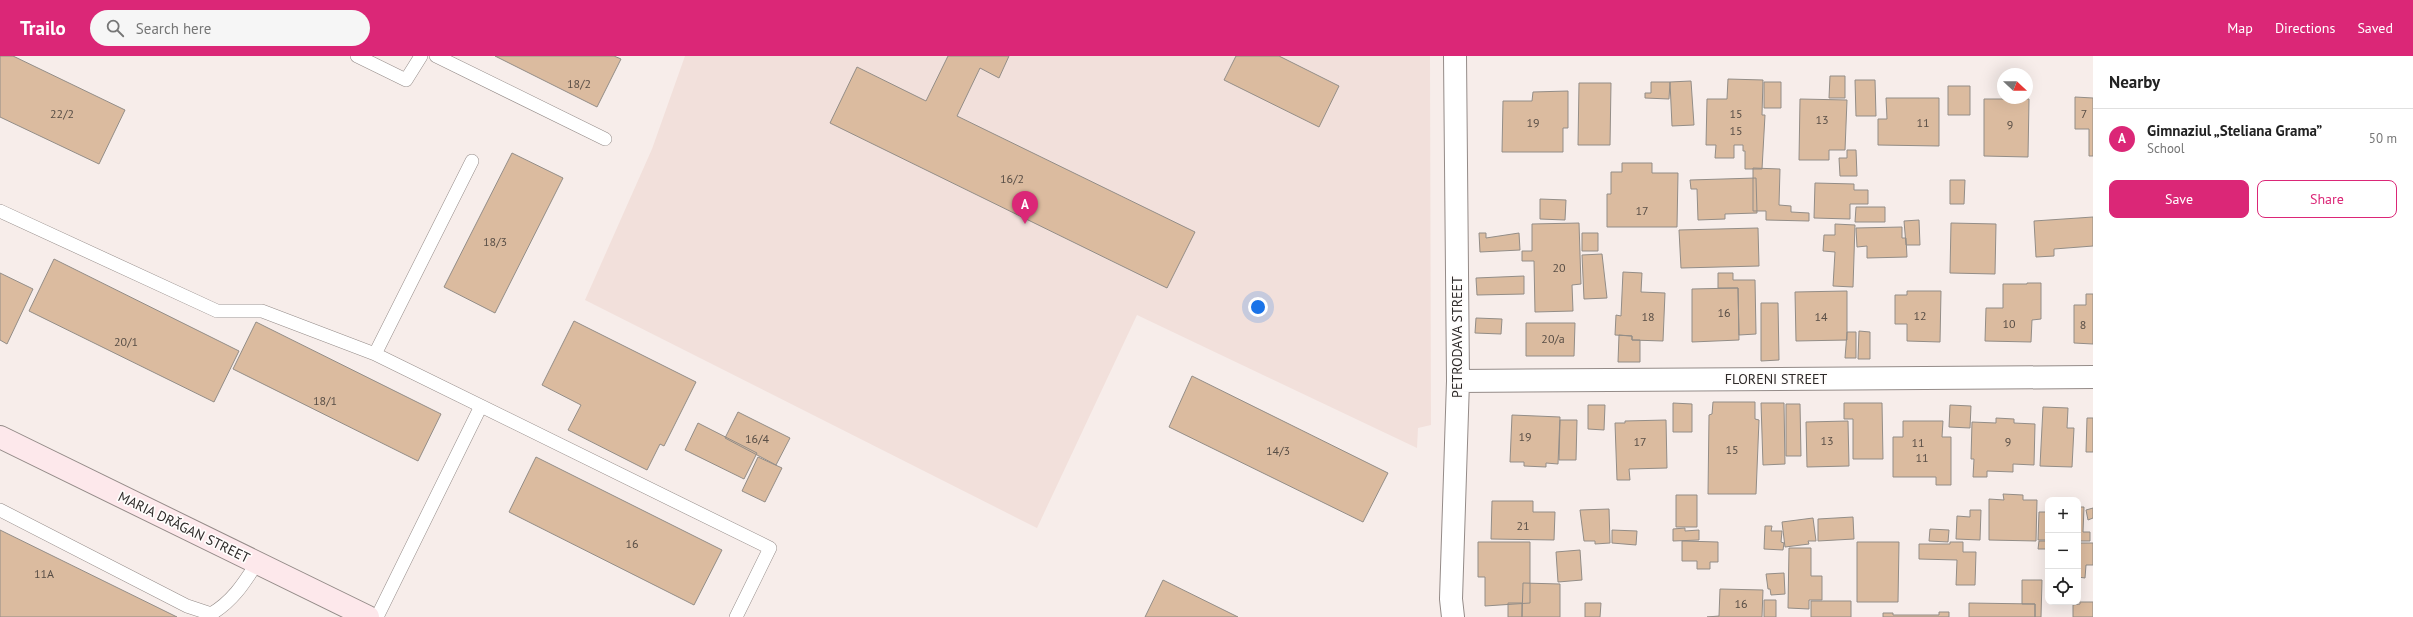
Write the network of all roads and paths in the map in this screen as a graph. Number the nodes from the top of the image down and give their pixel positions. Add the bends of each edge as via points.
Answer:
1 (357, 56) edge
2 (421, 56) edge
3 (436, 56) edge
4 (1455, 56) edge
5 (606, 139) dead end
6 (472, 161) dead end
7 (0, 210) edge
8 (375, 354) junction
9 (2093, 377) edge
10 (1458, 381) junction
11 (481, 406) junction
12 (0, 437) edge
13 (0, 510) edge
14 (257, 563) junction
15 (368, 617) edge
16 (377, 617) edge
17 (736, 617) edge
18 (1453, 617) edge

1 - 2 lane via 406,80
3 - 5 lane
4 - 10 street, PETRODAVA STREET
6 - 8 lane
7 - 8 lane via 217,311 262,311
8 - 11 lane
9 - 10 street, FLORENI STREET
10 - 18 street, PETRODAVA STREET via 1451,599
11 - 16 lane
11 - 17 lane via 770,548
12 - 14 main road, MARIA DRĂGAN STREET
13 - 14 lane via 187,606 211,614 223,607 241,588
14 - 15 main road, MARIA DRĂGAN STREET

